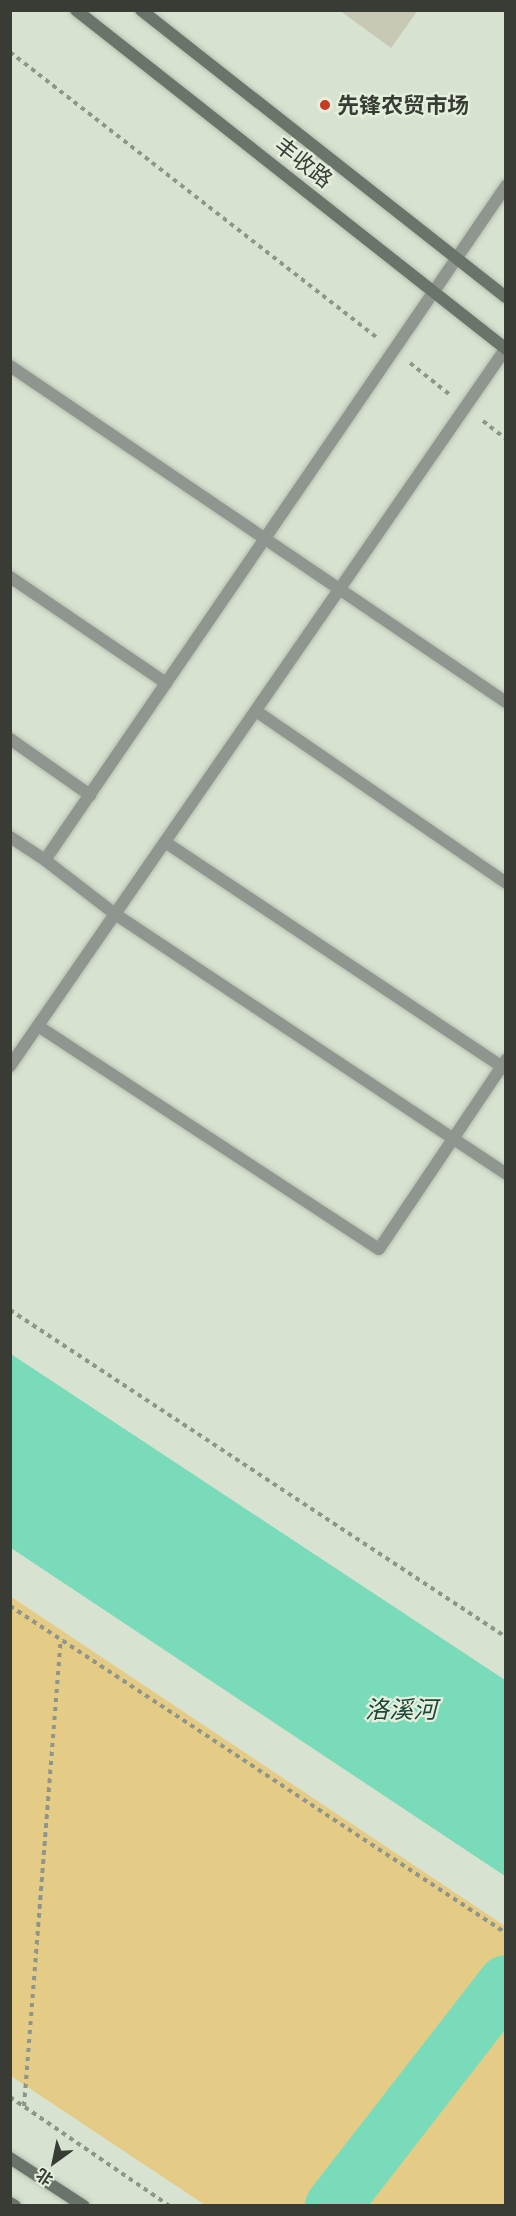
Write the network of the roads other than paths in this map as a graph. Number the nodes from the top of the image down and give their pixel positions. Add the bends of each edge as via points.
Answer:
1 (76, 10) edge
2 (141, 10) edge
3 (506, 186) edge
4 (456, 258) junction
5 (434, 290) junction
6 (506, 297) edge
7 (505, 349) edge
8 (10, 366) edge
9 (266, 537) junction
10 (10, 577) edge
11 (341, 586) junction
12 (166, 683) junction
13 (506, 702) edge
14 (256, 711) junction
15 (10, 740) edge
16 (90, 795) junction
17 (10, 837) edge
18 (165, 842) junction
19 (45, 860) junction
20 (506, 883) edge
21 (115, 914) junction
22 (38, 1026) junction
23 (504, 1065) edge
24 (10, 1066) edge
25 (453, 1139) junction
26 (506, 1174) edge
27 (10, 2158) edge
28 (10, 2203) edge
29 (15, 2205) edge
30 (84, 2205) edge

1 - 5 main road, 丰收路
2 - 4 main road, 丰收路
3 - 4 street
4 - 5 street
4 - 6 main road, 丰收路
5 - 7 main road, 丰收路
5 - 9 street
7 - 11 street
8 - 9 street
9 - 11 street
9 - 12 street
10 - 12 street
11 - 13 street
11 - 14 street
12 - 16 street
14 - 18 street
14 - 20 street
15 - 16 street
16 - 19 street
17 - 19 street
18 - 21 street
18 - 23 street
19 - 21 street
21 - 22 street
21 - 25 street
22 - 24 street
22 - 25 street via 379,1249
23 - 25 street
25 - 26 street
27 - 30 main road
28 - 29 main road

